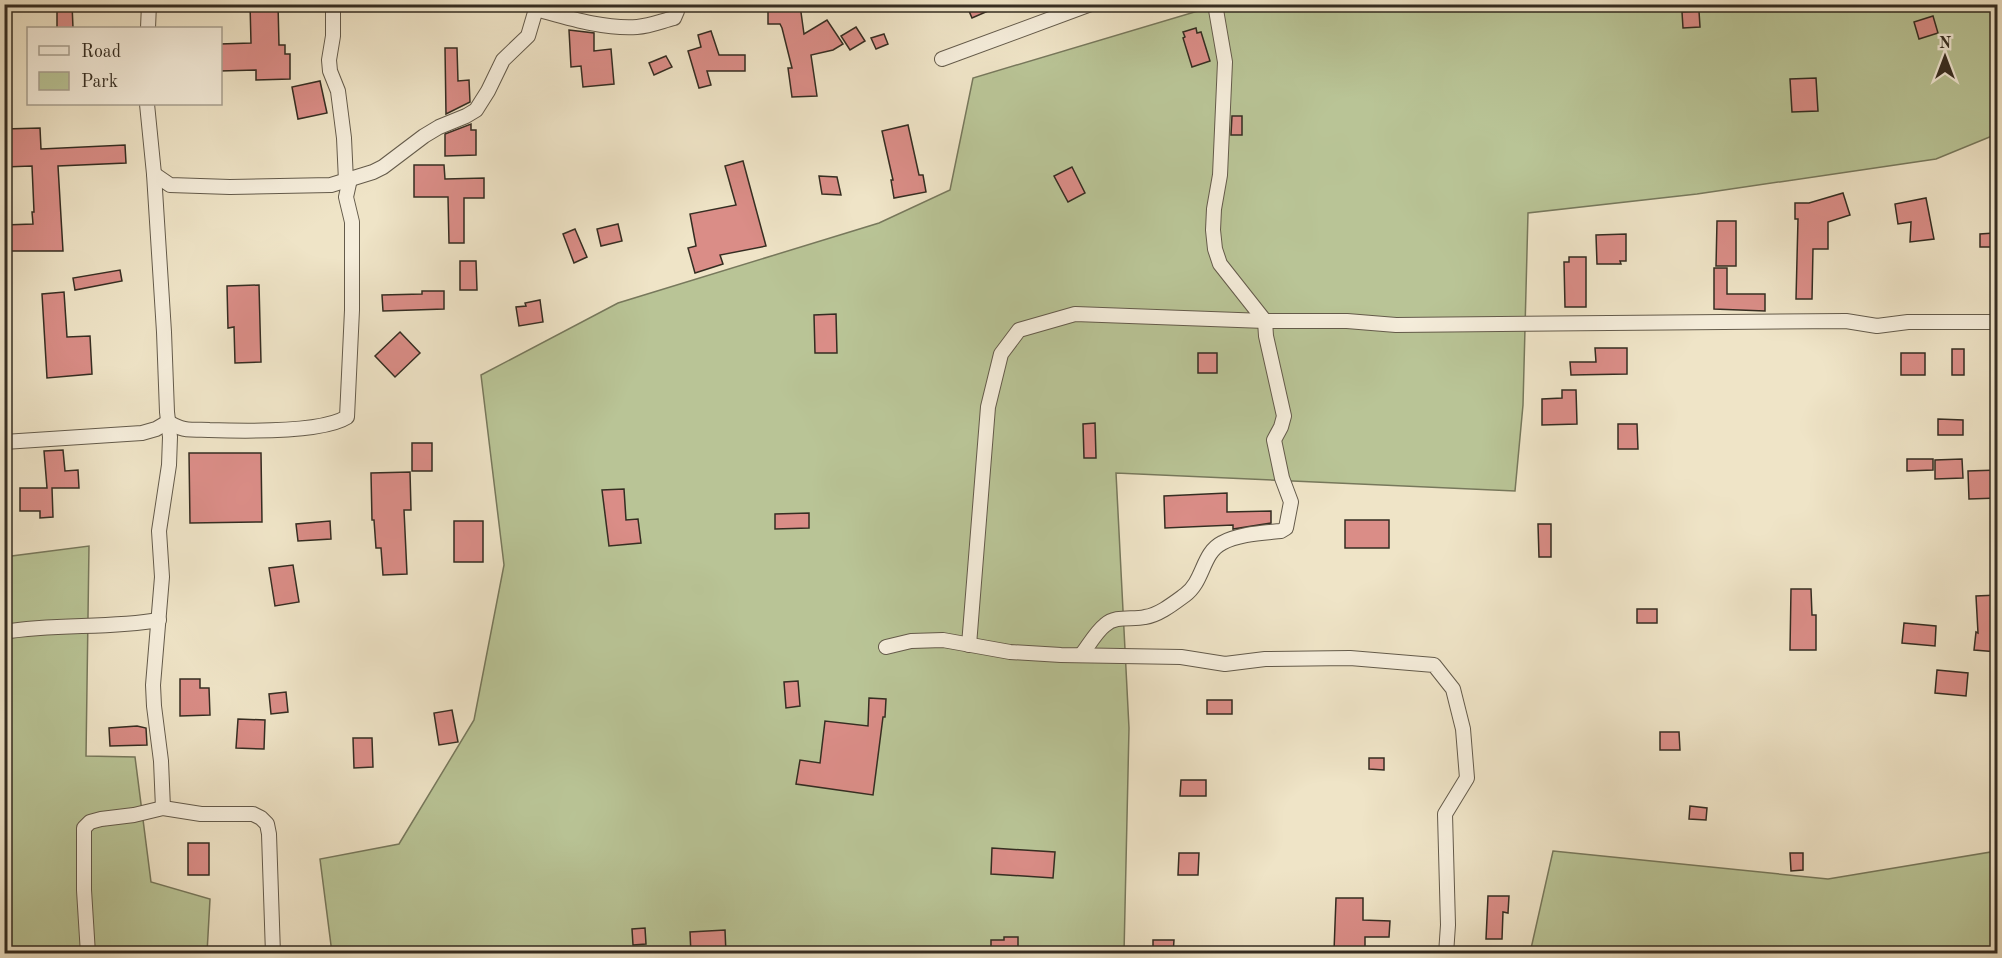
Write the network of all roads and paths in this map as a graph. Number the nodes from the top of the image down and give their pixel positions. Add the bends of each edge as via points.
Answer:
1 (149, 4) edge
2 (333, 4) edge
3 (552, 4) edge
4 (673, 4) edge
5 (1091, 4) edge
6 (1215, 4) edge
7 (536, 9) junction
8 (148, 27) edge
9 (942, 59) dead end
10 (147, 105) edge
11 (154, 174) junction
12 (348, 180) junction
13 (331, 185) junction
14 (346, 197) junction
15 (1265, 321) junction
16 (1998, 322) edge
17 (168, 422) junction
18 (182, 429) junction
19 (170, 437) junction
20 (4, 442) edge
21 (159, 620) junction
22 (4, 632) edge
23 (969, 645) junction
24 (886, 647) dead end
25 (1082, 654) junction
26 (163, 808) junction
27 (88, 954) edge
28 (273, 954) edge
29 (1446, 954) edge

1 - 8 street
2 - 12 street via 329,60 340,102
3 - 7 street
4 - 7 street via 677,12 674,18 640,27 589,24
5 - 9 street
6 - 15 street via 1225,62 1220,175 1213,230 1215,249 1220,264
7 - 12 street via 528,36 503,60 476,110 424,136 383,167
10 - 11 street
11 - 13 street via 180,187
11 - 17 street
12 - 13 street
12 - 14 street
13 - 14 street
14 - 18 street via 352,222 347,417 312,426 250,432
15 - 16 street via 1396,325 1846,321 1877,326
15 - 23 street via 1075,314 1019,330 1001,354 988,407
15 - 25 street via 1284,416 1274,440 1292,502 1286,528 1219,544 1210,552 1197,583 1187,594 1157,614 1104,625
17 - 18 street
17 - 19 street
17 - 20 street via 142,432
18 - 19 street
19 - 21 street via 159,531
21 - 22 street
21 - 26 street via 154,706
23 - 24 street via 943,640
23 - 25 street via 1010,652
25 - 29 street via 1181,657 1225,664 1265,659 1350,658 1434,665 1453,689 1463,729 1467,778 1445,814
26 - 27 street via 100,819 84,828
26 - 28 street via 201,814 253,814 267,824

